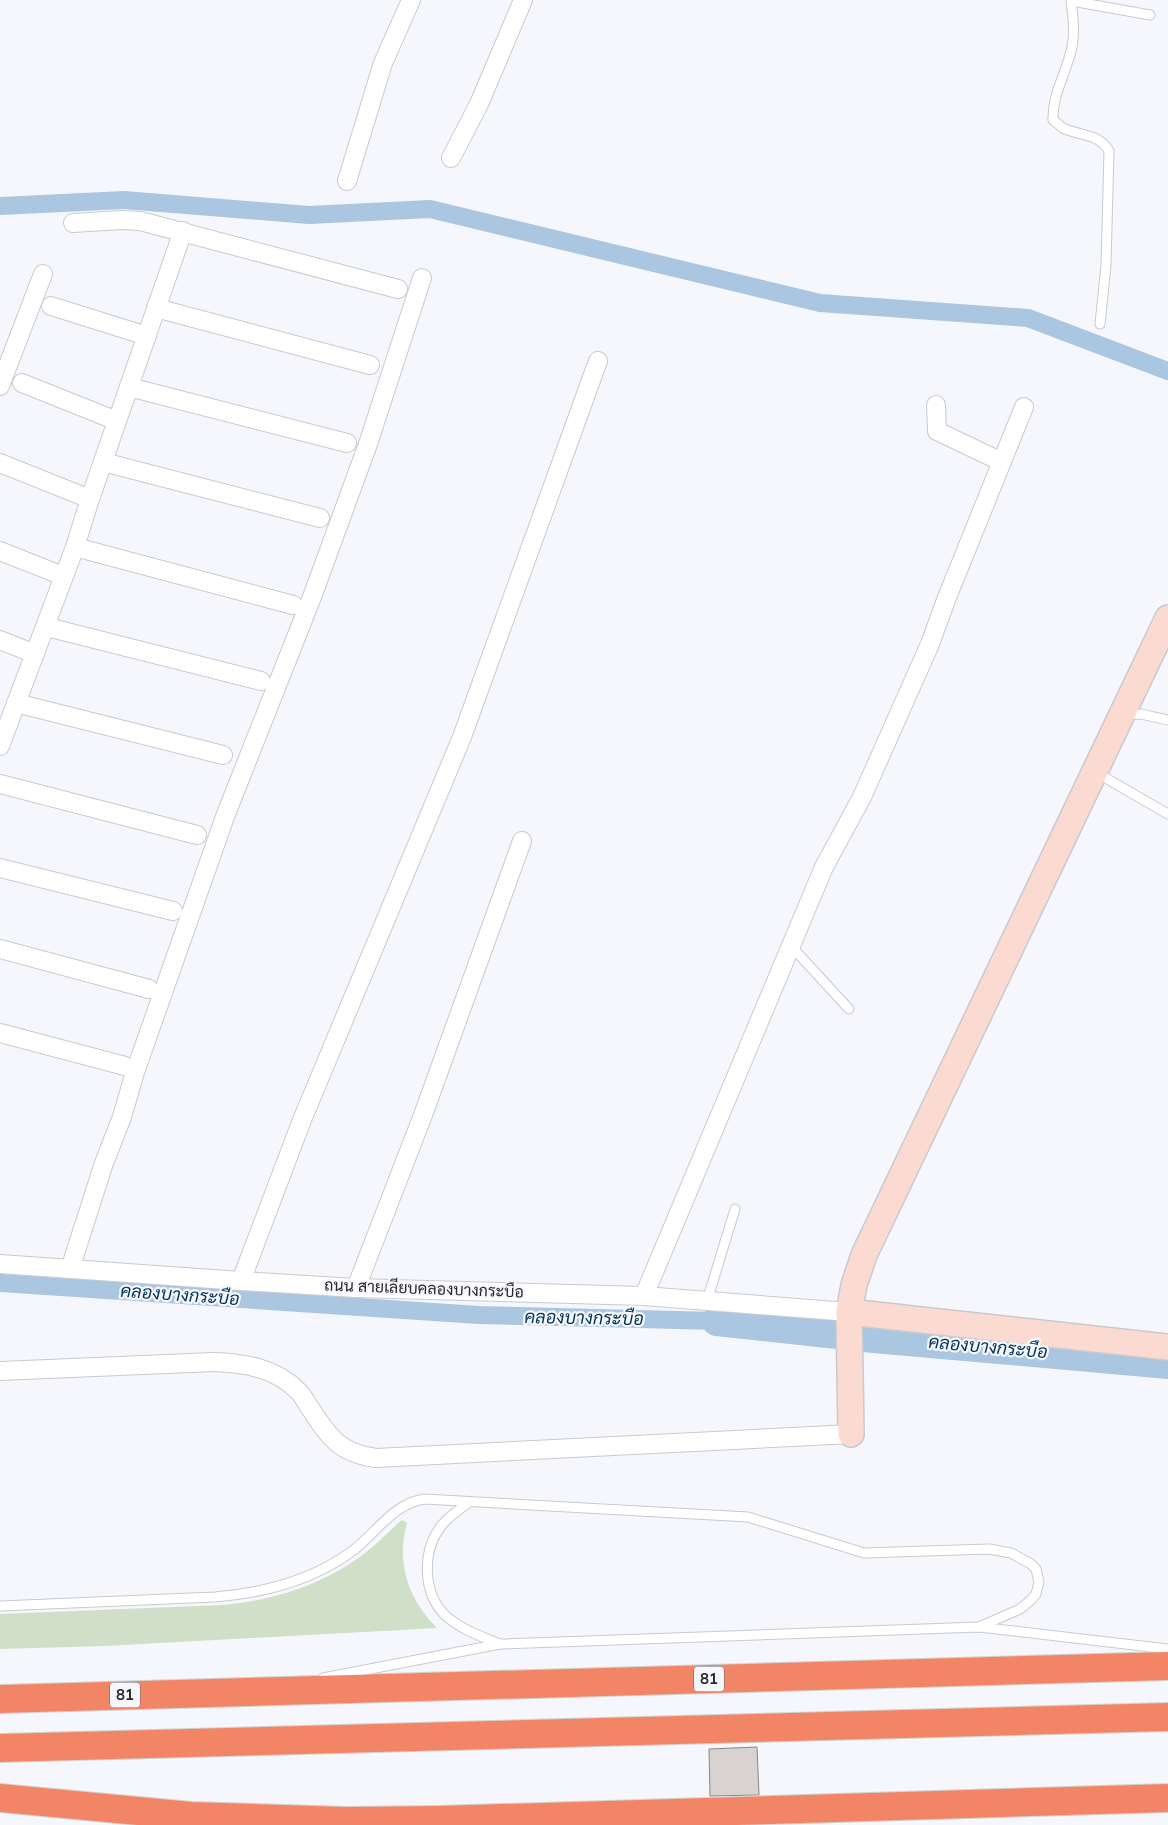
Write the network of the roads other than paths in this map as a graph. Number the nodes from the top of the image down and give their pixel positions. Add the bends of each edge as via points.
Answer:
1 (412, 0) edge
2 (524, 0) edge
3 (1071, 0) edge
4 (1150, 15) dead end
5 (452, 158) dead end
6 (347, 182) dead end
7 (72, 223) dead end
8 (183, 231) junction
9 (43, 274) dead end
10 (422, 278) dead end
11 (398, 289) dead end
12 (51, 306) dead end
13 (156, 308) junction
14 (1100, 324) dead end
15 (147, 336) junction
16 (598, 361) dead end
17 (370, 365) dead end
18 (22, 383) dead end
19 (0, 386) edge
20 (129, 387) junction
21 (936, 405) dead end
22 (1024, 407) dead end
23 (117, 421) junction
24 (347, 443) dead end
25 (103, 462) junction
26 (1002, 462) junction
27 (0, 463) edge
28 (90, 499) junction
29 (320, 518) dead end
30 (76, 547) junction
31 (0, 551) edge
32 (63, 576) junction
33 (293, 605) dead end
34 (1168, 618) edge
35 (47, 627) junction
36 (0, 640) edge
37 (35, 654) junction
38 (261, 681) dead end
39 (16, 702) junction
40 (1121, 715) junction
41 (1168, 720) edge
42 (3, 727) edge
43 (0, 746) edge
44 (223, 755) dead end
45 (1094, 772) junction
46 (0, 784) edge
47 (1168, 814) edge
48 (198, 835) dead end
49 (522, 842) dead end
50 (0, 868) edge
51 (173, 911) dead end
52 (792, 946) junction
53 (0, 949) edge
54 (149, 989) dead end
55 (848, 1009) dead end
56 (0, 1033) edge
57 (125, 1066) dead end
58 (735, 1209) dead end
59 (0, 1264) edge
60 (70, 1269) junction
61 (241, 1281) junction
62 (356, 1288) junction
63 (644, 1296) junction
64 (707, 1301) junction
65 (848, 1312) junction
66 (1168, 1347) edge
67 (0, 1371) edge
68 (851, 1434) joint
69 (468, 1503) junction
70 (0, 1606) edge
71 (979, 1627) junction
72 (500, 1644) junction
73 (1168, 1649) edge
74 (1168, 1666) edge
75 (318, 1679) dead end
76 (308, 1681) dead end
77 (251, 1692) junction
78 (0, 1699) edge
79 (1168, 1717) edge
80 (0, 1748) edge
81 (0, 1798) edge
82 (1168, 1798) edge

1 - 6 street via 383,63
2 - 5 street via 480,104
3 - 4 lane
3 - 14 lane via 1072,49 1053,110 1054,120 1062,128 1099,139 1109,151 1106,265
7 - 8 street via 140,221
8 - 11 street
8 - 13 street
9 - 19 street
10 - 60 street via 365,453 226,814
12 - 15 street
13 - 15 street
13 - 17 street
15 - 20 street
16 - 61 street via 462,737 302,1120
18 - 23 street
20 - 23 street
20 - 24 street
21 - 26 street via 937,431
22 - 26 street
23 - 25 street
25 - 28 street
25 - 29 street
26 - 52 street via 915,678 862,797 824,867
27 - 28 street
28 - 30 street
30 - 32 street
30 - 33 street
31 - 32 street
32 - 35 street
34 - 40 street
35 - 37 street
35 - 38 street
36 - 37 street
37 - 39 street
39 - 42 street
39 - 44 street
40 - 41 lane via 1141,714
40 - 45 street
42 - 43 street
45 - 47 lane
45 - 65 street via 864,1254
46 - 48 street
49 - 62 street
50 - 51 street
52 - 55 lane
52 - 63 street
53 - 54 street
56 - 57 street
58 - 64 lane
59 - 60 street, ถนน สายเลียบคลองบางกระบือ
60 - 61 street, ถนน สายเลียบคลองบางกระบือ
61 - 62 street, ถนน สายเลียบคลองบางกระบือ
62 - 63 street, ถนน สายเลียบคลองบางกระบือ
63 - 64 street, ถนน สายเลียบคลองบางกระบือ
64 - 65 street, ถนน สายเลียบคลองบางกระบือ
65 - 66 street
65 - 68 street
67 - 68 street via 214,1362 248,1365 289,1382 300,1392 329,1437 338,1445 362,1456 376,1458
69 - 70 lane via 424,1499 405,1504 363,1543 337,1561 306,1577 268,1590 215,1597
69 - 71 lane via 748,1517 864,1553 990,1549 1011,1553 1031,1564 1036,1569 1039,1582 1036,1594 1020,1609
69 - 72 lane via 448,1518 435,1536 428,1558 428,1583 436,1604 452,1620 473,1634
71 - 72 lane
71 - 73 lane
72 - 75 lane
74 - 77 highway, 81
76 - 77 lane
77 - 78 highway, 81
79 - 80 highway
81 - 82 highway via 191,1816 356,1821

